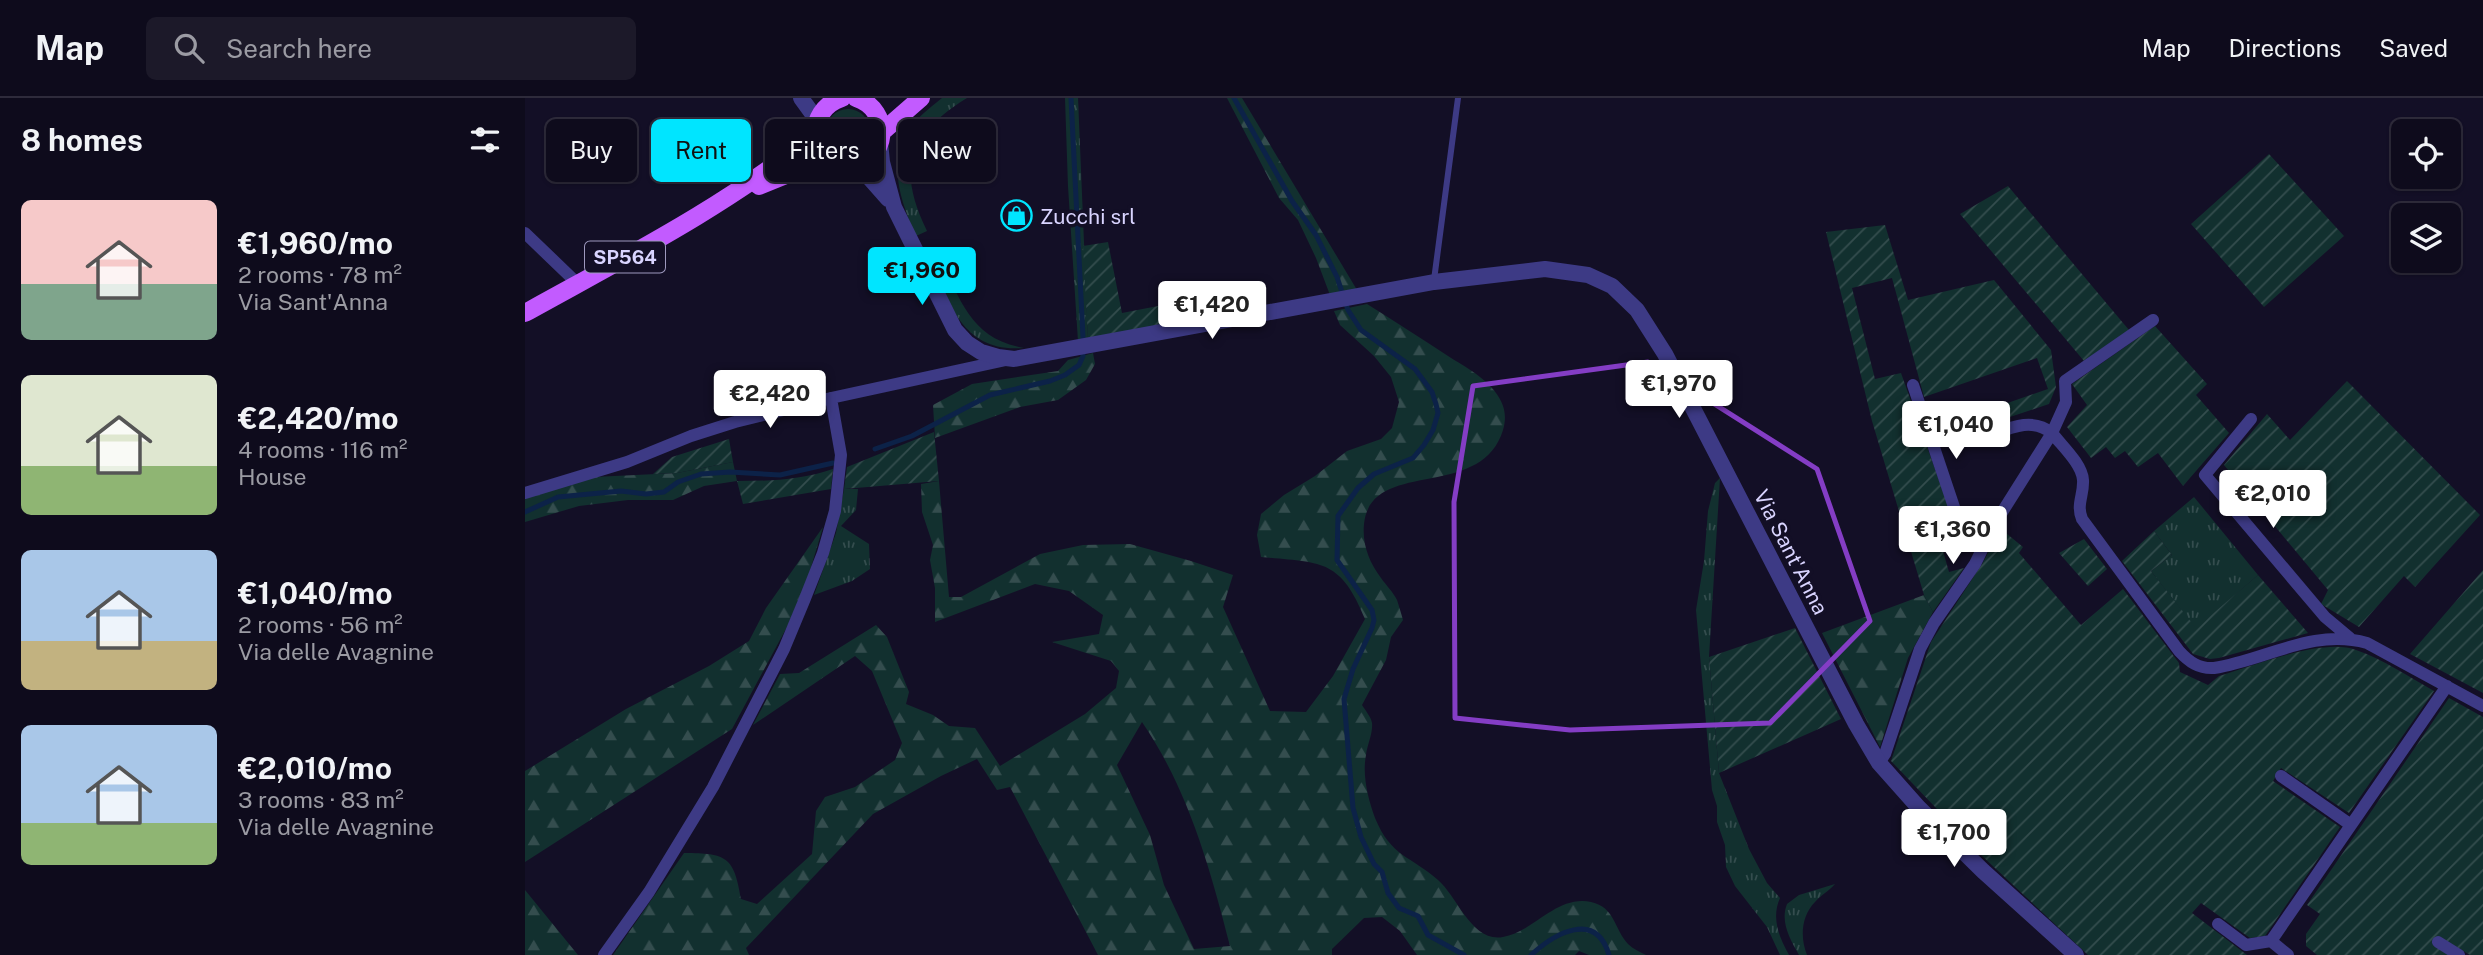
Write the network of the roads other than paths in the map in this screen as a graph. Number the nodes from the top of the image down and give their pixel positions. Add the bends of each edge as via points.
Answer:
1 (801, 98) edge
2 (840, 98) edge
3 (858, 98) edge
4 (921, 98) edge
5 (1458, 98) edge
6 (812, 119) edge
7 (820, 119) edge
8 (880, 119) edge
9 (884, 134) edge
10 (884, 164) edge
11 (765, 173) edge
12 (769, 182) edge
13 (872, 182) edge
14 (724, 201) junction
15 (894, 206) junction
16 (525, 233) edge
17 (1434, 282) junction
18 (577, 284) junction
19 (525, 313) edge
20 (2153, 320) dead end
21 (1014, 359) junction
22 (1913, 385) dead end
23 (831, 398) junction
24 (2251, 419) dead end
25 (2052, 433) junction
26 (1981, 439) dead end
27 (525, 493) edge
28 (1984, 546) junction
29 (2354, 640) junction
30 (2447, 686) junction
31 (2483, 706) edge
32 (1879, 763) junction
33 (2280, 776) dead end
34 (2351, 825) junction
35 (2218, 924) dead end
36 (2271, 941) junction
37 (2438, 942) dead end
38 (604, 955) edge
39 (2076, 955) edge
40 (2288, 955) edge
41 (2459, 955) edge

1 - 6 street
2 - 7 main road, SP564 via 829,103
3 - 8 main road
4 - 9 main road, SP564
5 - 17 lane
10 - 15 street, Via Sant'Anna
11 - 14 main road, SP564
12 - 14 main road, SP564
13 - 15 street, Via Sant'Anna
14 - 18 main road, SP564
15 - 21 street, Via Sant'Anna via 955,330 981,352
16 - 18 street
17 - 21 street, Via Sant'Anna
17 - 32 street, Via Sant'Anna via 1533,270 1574,271 1612,286 1637,310 1676,373
18 - 19 main road, SP564
20 - 25 street via 2065,381 2066,402
21 - 23 street
22 - 28 street via 1957,516
23 - 27 street via 735,422
23 - 38 street via 841,455 835,511 804,601 713,788
24 - 29 street via 2205,475 2325,617
25 - 26 street via 2029,424
25 - 28 street
25 - 29 street via 2082,475 2078,506 2082,519 2179,651 2194,664 2221,667 2313,640
28 - 32 street via 1920,649
29 - 30 street
30 - 31 street
30 - 34 street
32 - 39 street, Via Sant'Anna via 1983,871
33 - 34 street
34 - 36 street
35 - 36 street via 2246,944
36 - 40 street
37 - 41 street

